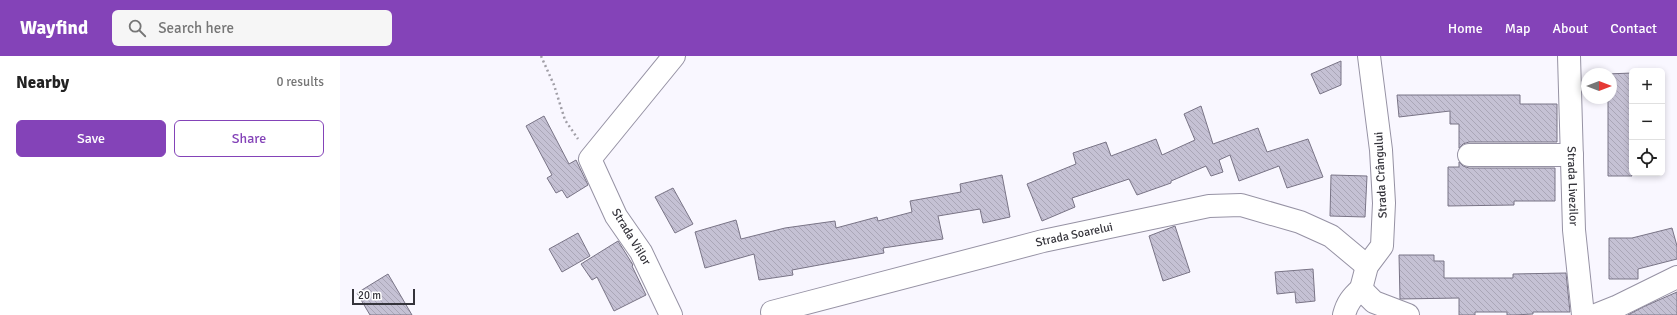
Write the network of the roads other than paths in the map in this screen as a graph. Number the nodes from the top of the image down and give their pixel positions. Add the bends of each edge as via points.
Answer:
1 (674, 56) edge
2 (1369, 56) edge
3 (1569, 56) edge
4 (1469, 155) dead end
5 (1572, 155) junction
6 (1367, 266) junction
7 (1677, 277) edge
8 (1361, 289) junction
9 (772, 312) dead end
10 (671, 315) edge
11 (1344, 315) edge
12 (1408, 315) edge
13 (1583, 315) edge
14 (1596, 315) edge

1 - 10 street, Strada Viilor via 590,159 616,216 641,252
2 - 6 street, Strada Crângului via 1381,150 1384,203 1382,246
3 - 5 street, Strada Livezilor
4 - 5 street
5 - 13 street, Strada Livezilor via 1574,230
6 - 8 street, Strada Crângului
6 - 9 street, Strada Soarelui via 1331,236 1300,222 1241,205 1209,206 1043,241
7 - 14 street
8 - 11 street via 1352,296
8 - 12 street via 1374,302

